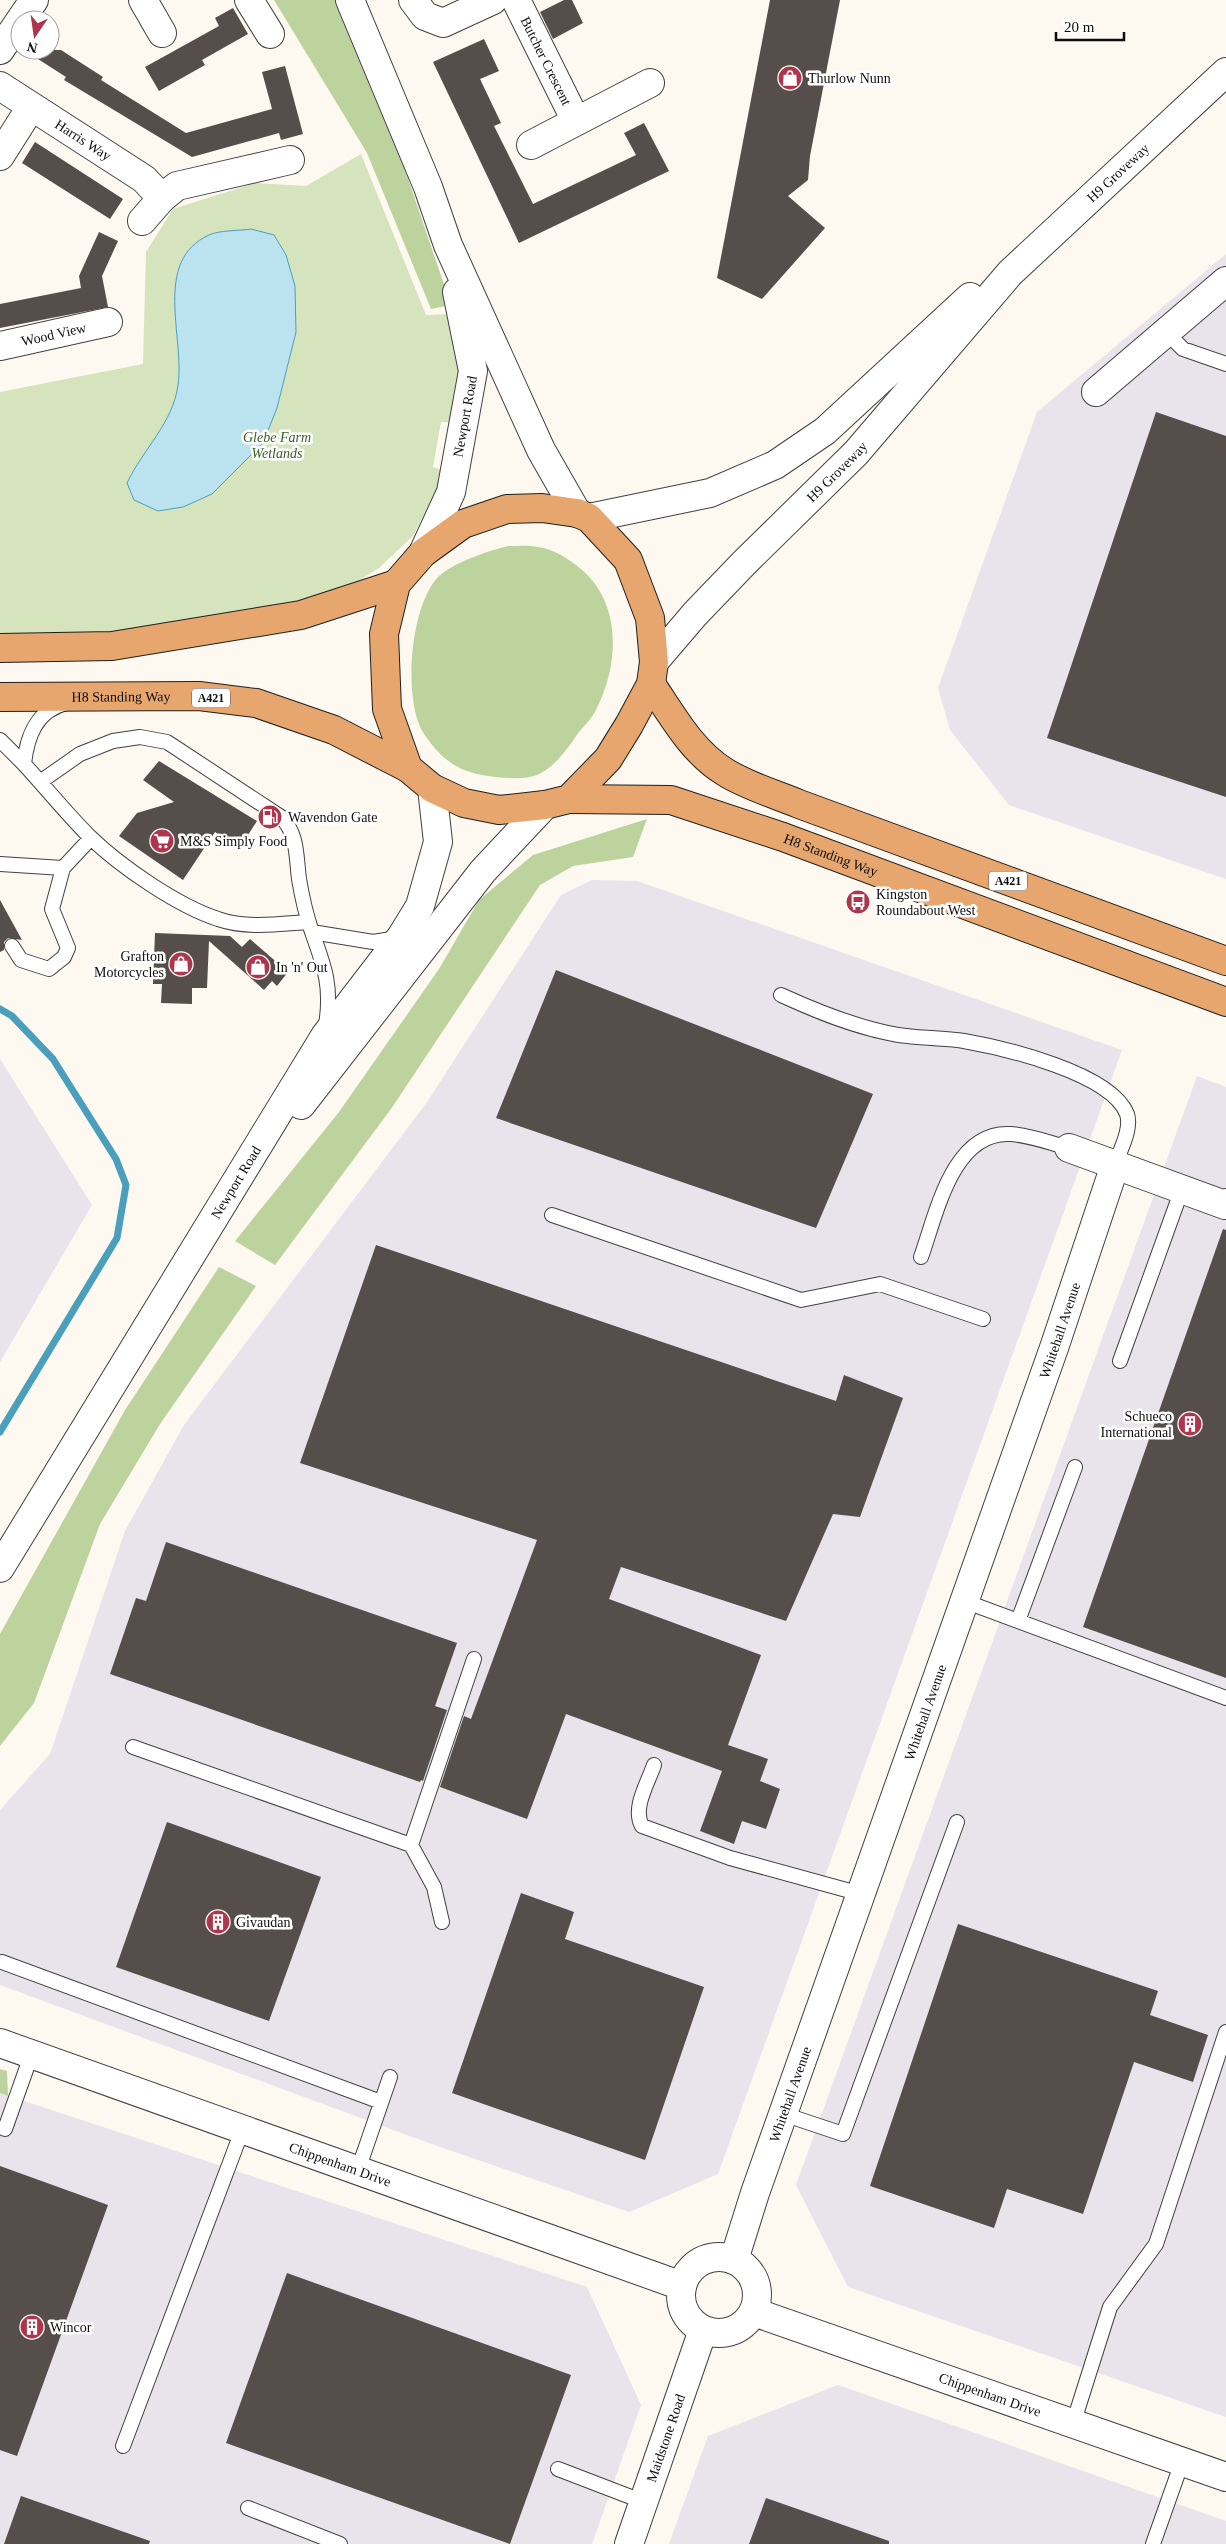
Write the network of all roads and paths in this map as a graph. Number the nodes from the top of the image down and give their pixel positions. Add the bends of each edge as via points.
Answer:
1 (34, 0) edge
2 (143, 0) edge
3 (249, 0) edge
4 (350, 0) edge
5 (413, 0) edge
6 (493, 0) edge
7 (516, 0) edge
8 (160, 34) dead end
9 (270, 34) dead end
10 (0, 50) edge
11 (1226, 72) edge
12 (650, 83) dead end
13 (0, 86) edge
14 (30, 107) junction
15 (576, 121) junction
16 (531, 145) dead end
17 (0, 156) edge
18 (290, 160) dead end
19 (162, 198) junction
20 (142, 221) dead end
21 (448, 245) junction
22 (1010, 273) junction
23 (1226, 281) edge
24 (108, 322) dead end
25 (1166, 332) junction
26 (0, 346) edge
27 (1226, 364) edge
28 (1096, 392) dead end
29 (583, 515) junction
30 (423, 553) junction
31 (396, 584) junction
32 (0, 648) edge
33 (652, 673) junction
34 (0, 697) edge
35 (92, 698) junction
36 (0, 740) edge
37 (24, 764) junction
38 (408, 768) junction
39 (40, 782) junction
40 (432, 788) junction
41 (557, 802) junction
42 (91, 838) junction
43 (0, 864) edge
44 (63, 868) junction
45 (310, 927) junction
46 (401, 938) junction
47 (12, 946) dead end
48 (1226, 961) edge
49 (780, 995) dead end
50 (1226, 1002) edge
51 (325, 1036) junction
52 (1069, 1148) joint
53 (1126, 1169) junction
54 (1182, 1189) junction
55 (1226, 1202) edge
56 (552, 1215) dead end
57 (202, 1238) junction
58 (921, 1258) dead end
59 (983, 1319) dead end
60 (1120, 1360) dead end
61 (1074, 1467) dead end
62 (0, 1568) edge
63 (964, 1601) junction
64 (1018, 1621) junction
65 (474, 1659) dead end
66 (1226, 1698) edge
67 (133, 1748) dead end
68 (654, 1765) dead end
69 (957, 1822) dead end
70 (411, 1845) junction
71 (861, 1894) junction
72 (442, 1922) dead end
73 (2, 1962) dead end
74 (1226, 2032) edge
75 (0, 2042) edge
76 (32, 2053) junction
77 (390, 2077) dead end
78 (381, 2102) junction
79 (783, 2114) junction
80 (243, 2128) junction
81 (5, 2129) dead end
82 (358, 2170) junction
83 (734, 2260) junction
84 (682, 2286) junction
85 (754, 2312) junction
86 (703, 2330) junction
87 (1073, 2424) junction
88 (123, 2446) dead end
89 (1182, 2462) junction
90 (558, 2469) dead end
91 (1226, 2477) edge
92 (644, 2502) junction
93 (248, 2508) dead end
94 (340, 2544) edge
95 (629, 2544) edge
96 (1153, 2544) edge

1 - 10 street
2 - 8 street
3 - 9 street
4 - 21 street, Newport Road via 428,186
5 - 6 street via 425,16 443,23
7 - 15 street, Butcher Crescent
11 - 22 street, H9 Groveway
12 - 15 street, Butcher Crescent
13 - 14 street, Harris Way
14 - 17 street
14 - 19 street, Harris Way via 144,179
15 - 16 street, Butcher Crescent
18 - 19 street via 177,186
19 - 20 street
21 - 29 street, Newport Road via 541,450
21 - 30 street, Newport Road via 473,371 451,492
22 - 29 street, H9 Groveway via 967,299 825,431 775,465 710,493
22 - 33 street, H9 Groveway via 856,453 695,614
23 - 25 street
24 - 26 street, Wood View
25 - 27 lane via 1183,349
25 - 28 street
29 - 30 highway via 542,508 508,509 463,524
29 - 33 highway via 628,560 650,618
30 - 31 highway
31 - 32 highway via 301,615 112,646
31 - 38 highway via 384,634 387,709
33 - 41 highway via 629,725 608,758
33 - 48 highway, A421 via 697,748 724,772 799,804
34 - 35 highway, H8 Standing Way / A421
35 - 37 lane via 57,706 37,720 27,742
35 - 38 highway, H8 Standing Way / A421 via 199,696 256,703 334,730
36 - 37 lane
37 - 39 lane
38 - 40 highway, H8 Standing Way
39 - 42 lane
39 - 45 lane via 80,754 113,741 140,737 167,742 288,824 295,841 299,880
40 - 41 highway, H8 Standing Way via 464,803 500,810
40 - 46 street, Newport Road via 438,842 420,906
41 - 50 highway, H8 Standing Way via 671,800 783,837
41 - 57 street via 464,895 349,1041
42 - 44 lane
42 - 45 lane via 182,904 219,920
43 - 44 lane
44 - 47 lane via 52,909 68,948 64,957 49,970 21,960
45 - 46 lane via 372,942
45 - 51 lane via 325,969 330,1000
46 - 51 street, Newport Road
49 - 53 lane via 824,1015 859,1026 891,1034 963,1041 1051,1064 1090,1079 1108,1090 1127,1114
51 - 57 street, Newport Road
52 - 53 street
52 - 58 lane via 1008,1134 989,1137 973,1145 955,1168
53 - 54 street
53 - 63 street, Whitehall Avenue via 1055,1345
54 - 55 street via 1225,1205
54 - 60 lane
56 - 59 lane via 801,1300 880,1284
57 - 62 street, Newport Road
61 - 64 lane
63 - 64 lane
63 - 71 street, Whitehall Avenue
64 - 66 lane
65 - 70 lane
67 - 70 lane
68 - 71 lane via 639,1806 638,1818 642,1826 730,1858
69 - 79 lane via 843,2134
70 - 72 lane via 434,1887
71 - 79 street, Whitehall Avenue
73 - 78 lane
74 - 87 lane via 1156,2244 1110,2307
75 - 76 street, Chippenham Drive
76 - 80 street, Chippenham Drive
76 - 81 lane
77 - 78 lane
78 - 82 lane
79 - 83 street, Whitehall Avenue
80 - 82 street, Chippenham Drive
80 - 88 lane
82 - 84 street, Chippenham Drive
83 - 84 street via 724,2257 702,2261 693,2267
83 - 85 street via 743,2265 755,2282
84 - 86 street via 682,2307 694,2324
85 - 86 street via 747,2322 732,2331 714,2334
85 - 87 street, Chippenham Drive
86 - 92 street, Maidstone Road
87 - 89 street, Chippenham Drive
89 - 91 street, Chippenham Drive
89 - 96 lane
90 - 92 lane
92 - 95 street, Maidstone Road
93 - 94 lane

